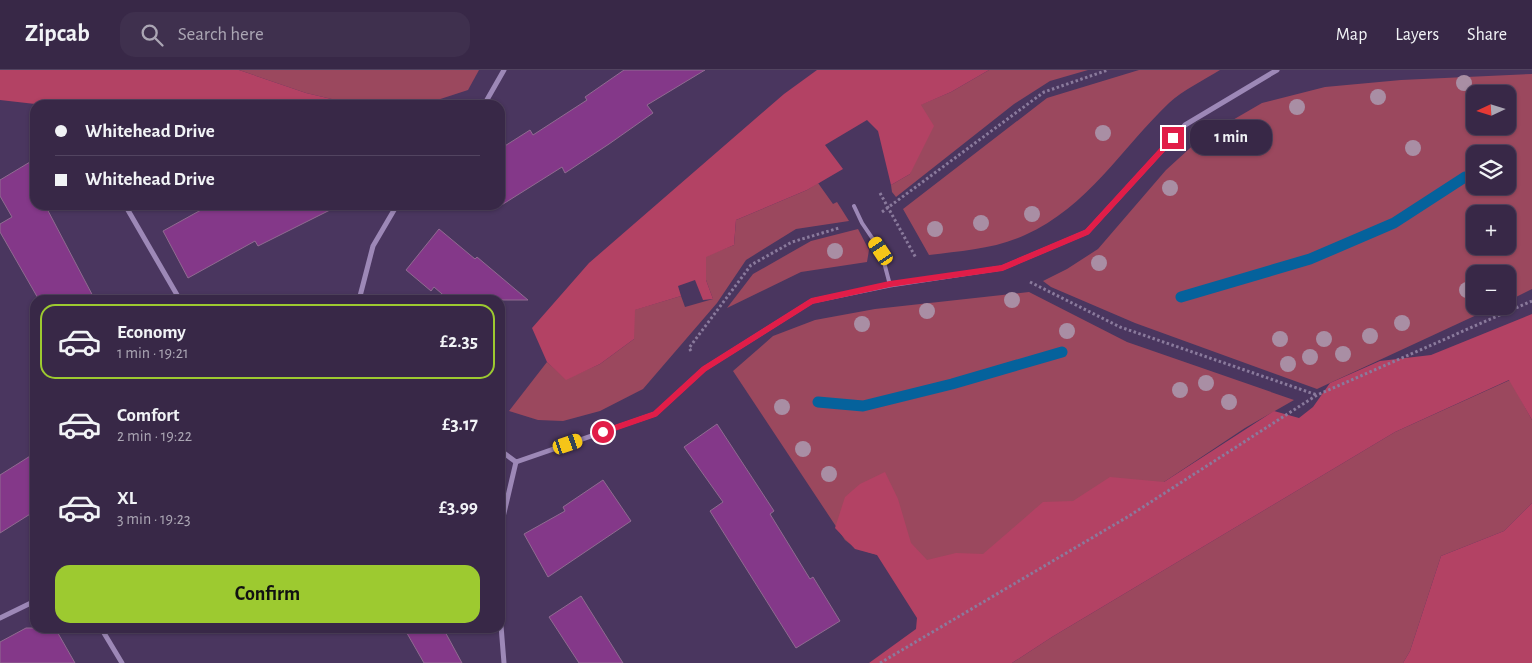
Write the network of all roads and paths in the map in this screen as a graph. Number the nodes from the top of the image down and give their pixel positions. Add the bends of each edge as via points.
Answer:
1 (504, 70) edge
2 (1277, 70) edge
3 (487, 100) edge
4 (880, 193) dead end
5 (854, 206) dead end
6 (128, 210) edge
7 (394, 210) edge
8 (1002, 268) junction
9 (929, 280) junction
10 (890, 284) junction
11 (177, 295) edge
12 (360, 295) edge
13 (1532, 301) edge
14 (1317, 396) junction
15 (505, 454) edge
16 (516, 462) junction
17 (505, 509) edge
18 (30, 603) edge
19 (0, 618) edge
20 (104, 633) edge
21 (502, 633) edge
22 (122, 663) edge
23 (504, 663) edge
24 (880, 663) edge

1 - 3 street
2 - 8 street via 1185,125 1087,232
4 - 9 path
5 - 10 lane via 881,251
6 - 11 street
7 - 12 street via 373,246
8 - 9 street
8 - 14 path via 1120,327
9 - 10 street
10 - 16 street via 812,301 704,369 655,414
13 - 14 path
14 - 24 path via 1129,516
15 - 16 street
16 - 17 street
18 - 19 street
20 - 22 street
21 - 23 street

